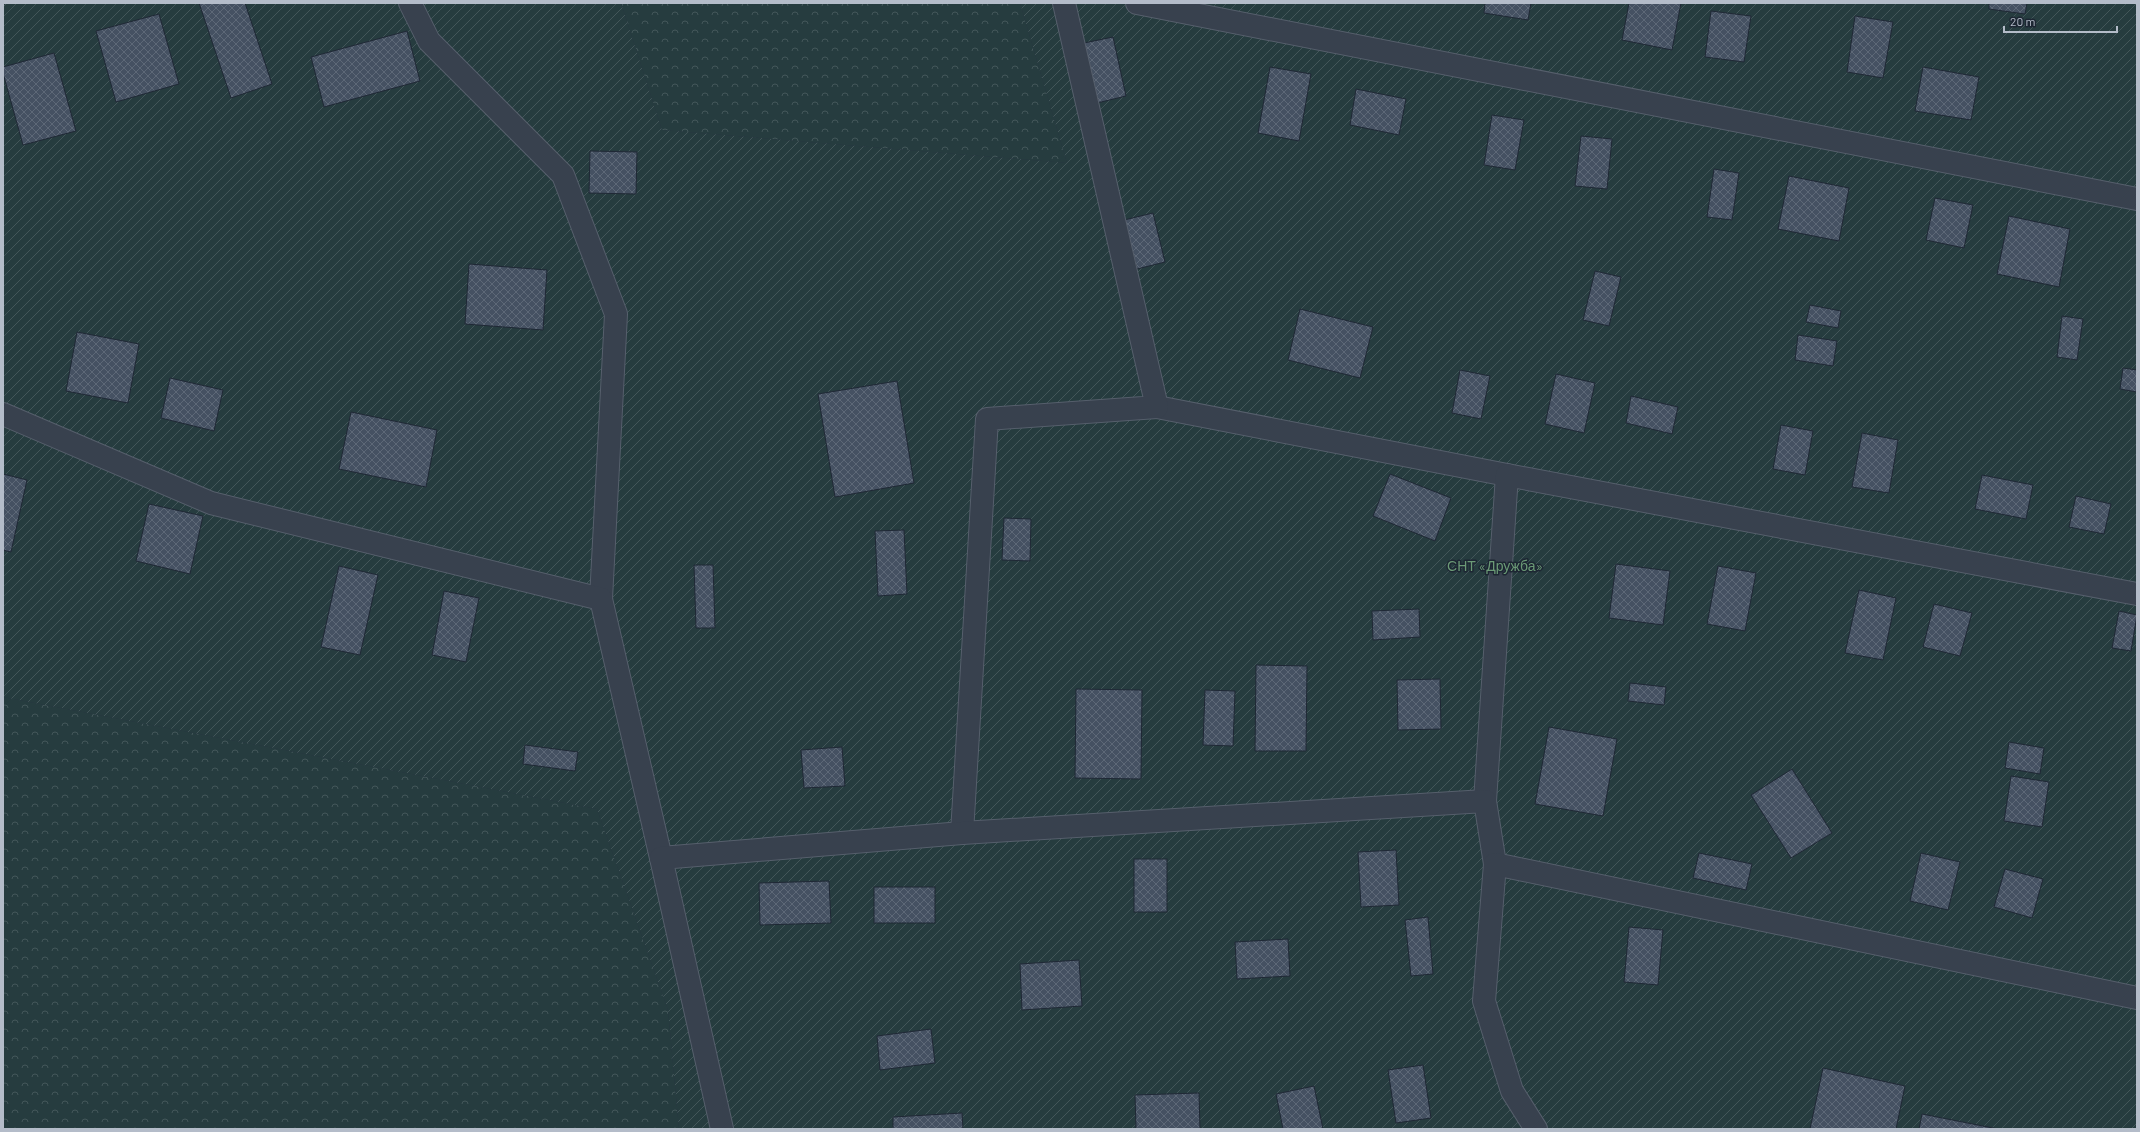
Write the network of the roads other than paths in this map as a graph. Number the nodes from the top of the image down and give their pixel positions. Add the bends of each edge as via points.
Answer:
1 (410, 3) edge
2 (1064, 3) edge
3 (1137, 3) edge
4 (2137, 199) edge
5 (1158, 407) junction
6 (3, 414) edge
7 (1507, 475) junction
8 (2137, 594) edge
9 (601, 599) junction
10 (1485, 801) junction
11 (962, 833) junction
12 (661, 858) junction
13 (1496, 864) junction
14 (2137, 998) edge
15 (722, 1129) edge
16 (1536, 1129) edge

1 - 9 lane via 429,41 563,175 616,314
2 - 5 lane
3 - 4 lane
5 - 7 lane
5 - 11 lane via 987,418
6 - 9 lane via 211,503
7 - 8 lane
7 - 10 lane
9 - 12 lane
10 - 11 lane
10 - 13 lane
11 - 12 lane
12 - 15 lane
13 - 14 lane
13 - 16 lane via 1484,1001 1512,1091

